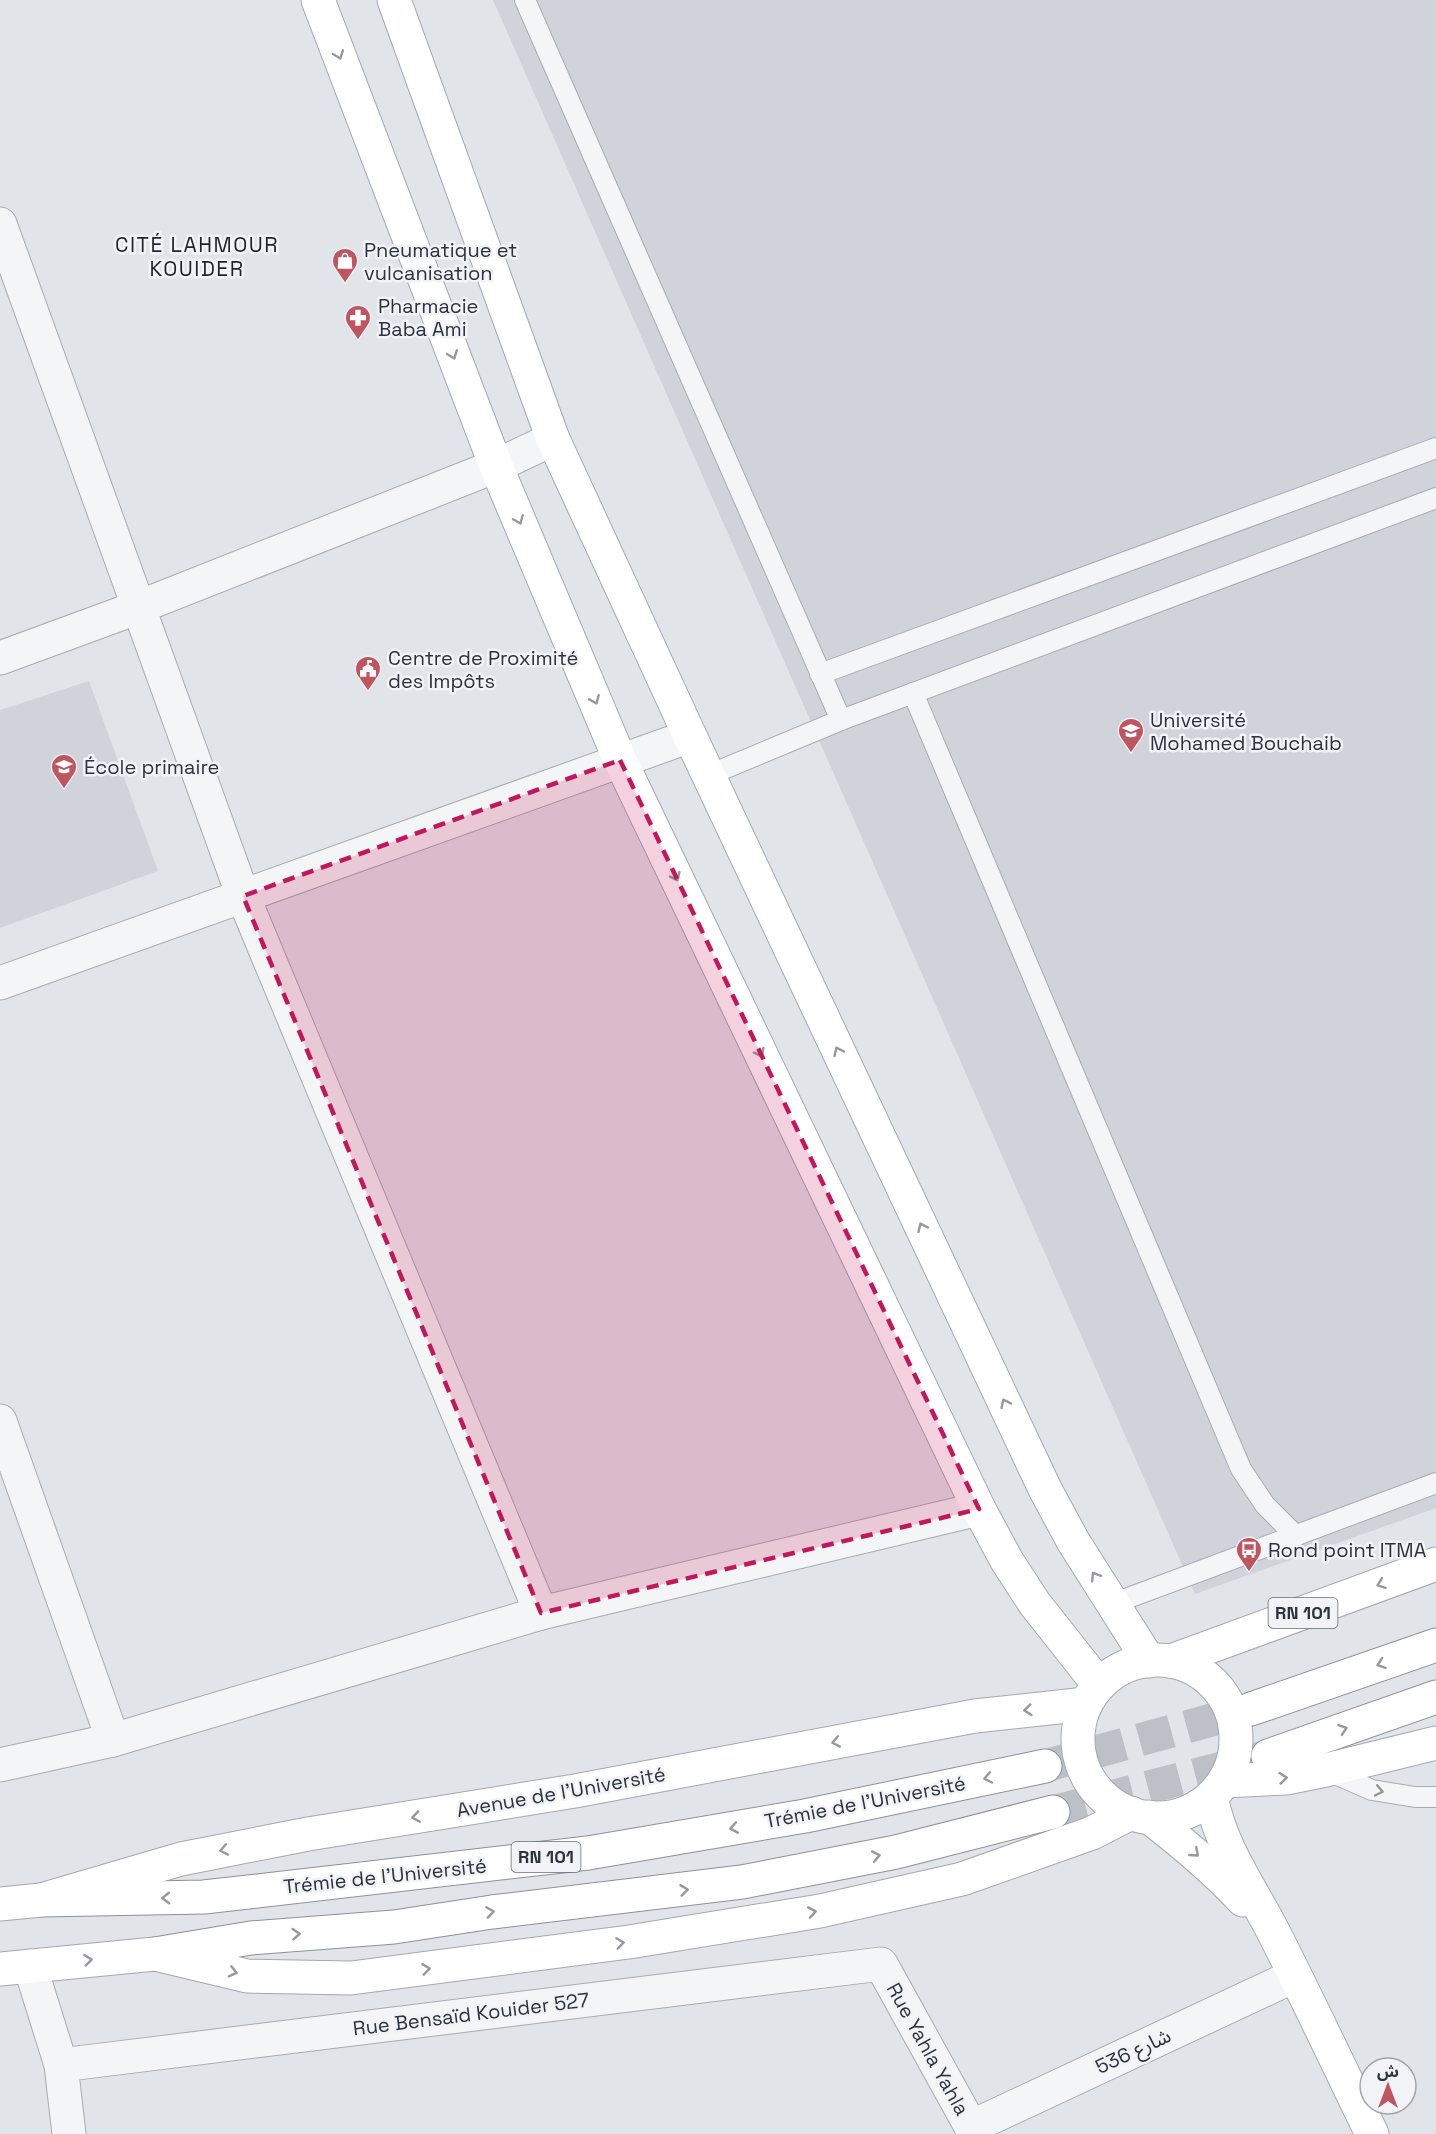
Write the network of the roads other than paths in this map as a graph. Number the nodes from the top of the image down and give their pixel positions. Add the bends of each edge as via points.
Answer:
1 (318, 0) edge
2 (394, 0) edge
3 (525, 0) edge
4 (0, 224) edge
5 (553, 439) junction
6 (1436, 448) edge
7 (496, 466) junction
8 (1436, 498) edge
9 (139, 607) junction
10 (0, 658) edge
11 (820, 674) junction
12 (913, 693) junction
13 (841, 720) junction
14 (690, 736) junction
15 (621, 760) junction
16 (709, 775) junction
17 (243, 896) junction
18 (0, 983) edge
19 (0, 1421) edge
20 (1436, 1483) edge
21 (979, 1509) junction
22 (1296, 1536) junction
23 (1436, 1564) edge
24 (1112, 1604) junction
25 (541, 1613) junction
26 (1436, 1645) edge
27 (1160, 1661) junction
28 (1093, 1695) junction
29 (1436, 1697) edge
30 (1251, 1709) tunnel mouth
31 (113, 1740) junction
32 (1436, 1743) edge
33 (1268, 1756) tunnel mouth
34 (0, 1765) edge
35 (1045, 1766) tunnel mouth
36 (1326, 1770) junction
37 (1218, 1789) junction
38 (1436, 1797) edge
39 (1053, 1812) tunnel mouth
40 (1140, 1815) junction
41 (41, 1900) junction
42 (0, 1904) edge
43 (1276, 1936) junction
44 (155, 1954) junction
45 (881, 1964) joint
46 (15, 1968) edge
47 (1294, 1976) junction
48 (56, 2050) junction
49 (973, 2130) edge
50 (69, 2134) edge
51 (1372, 2134) edge

1 -> 7 main road
2 - 5 main road
3 - 11 lane
4 - 9 street
5 - 7 street
5 - 14 main road
6 - 11 lane
7 - 9 street
7 -> 15 main road
8 - 12 lane
9 - 10 street
9 - 17 street
11 - 13 lane
12 - 13 lane
12 - 22 lane via 1241,1469 1265,1505
13 - 16 lane
14 - 15 street
14 - 16 main road
15 - 17 street
15 -> 21 main road
24 -> 16 main road via 1045,1489
17 - 18 street
17 - 25 street
19 - 31 street
20 - 22 lane
21 - 25 street
21 - 28 main road via 1007,1561
22 - 24 lane
23 -> 27 main road, RN 101
24 - 27 main road
25 - 31 street
26 -> 30 main road
27 - 28 main road via 1131,1665 1113,1673
27 - 37 main road via 1192,1668 1210,1681 1224,1697 1234,1718 1234,1761
28 - 40 main road via 1079,1725 1084,1768 1095,1788 1112,1803
28 -> 41 main road, Avenue de l'Université via 574,1791 308,1834 182,1859
33 -> 29 main road
31 - 34 street
32 - 36 main road
35 -> 41 main road, Trémie de l'Université / RN 101 via 805,1816 588,1853 204,1897
37 -> 36 main road
36 -> 38 lane via 1372,1790
37 - 40 main road via 1183,1814
37 - 43 main road via 1215,1817 1226,1845
44 -> 39 main road via 251,1938 394,1927 742,1882 896,1852
40 -> 43 main road via 1185,1844
44 -> 40 main road via 247,1976 351,1978 628,1942 820,1911 962,1879
41 - 42 main road
43 - 47 main road
46 -> 44 main road
45 - 48 street, Rue Bensaïd Kouider 527
45 - 49 street, Rue Yahla Yahla
46 - 48 street
47 - 49 street, شارع 536
47 - 51 main road
48 - 50 street

